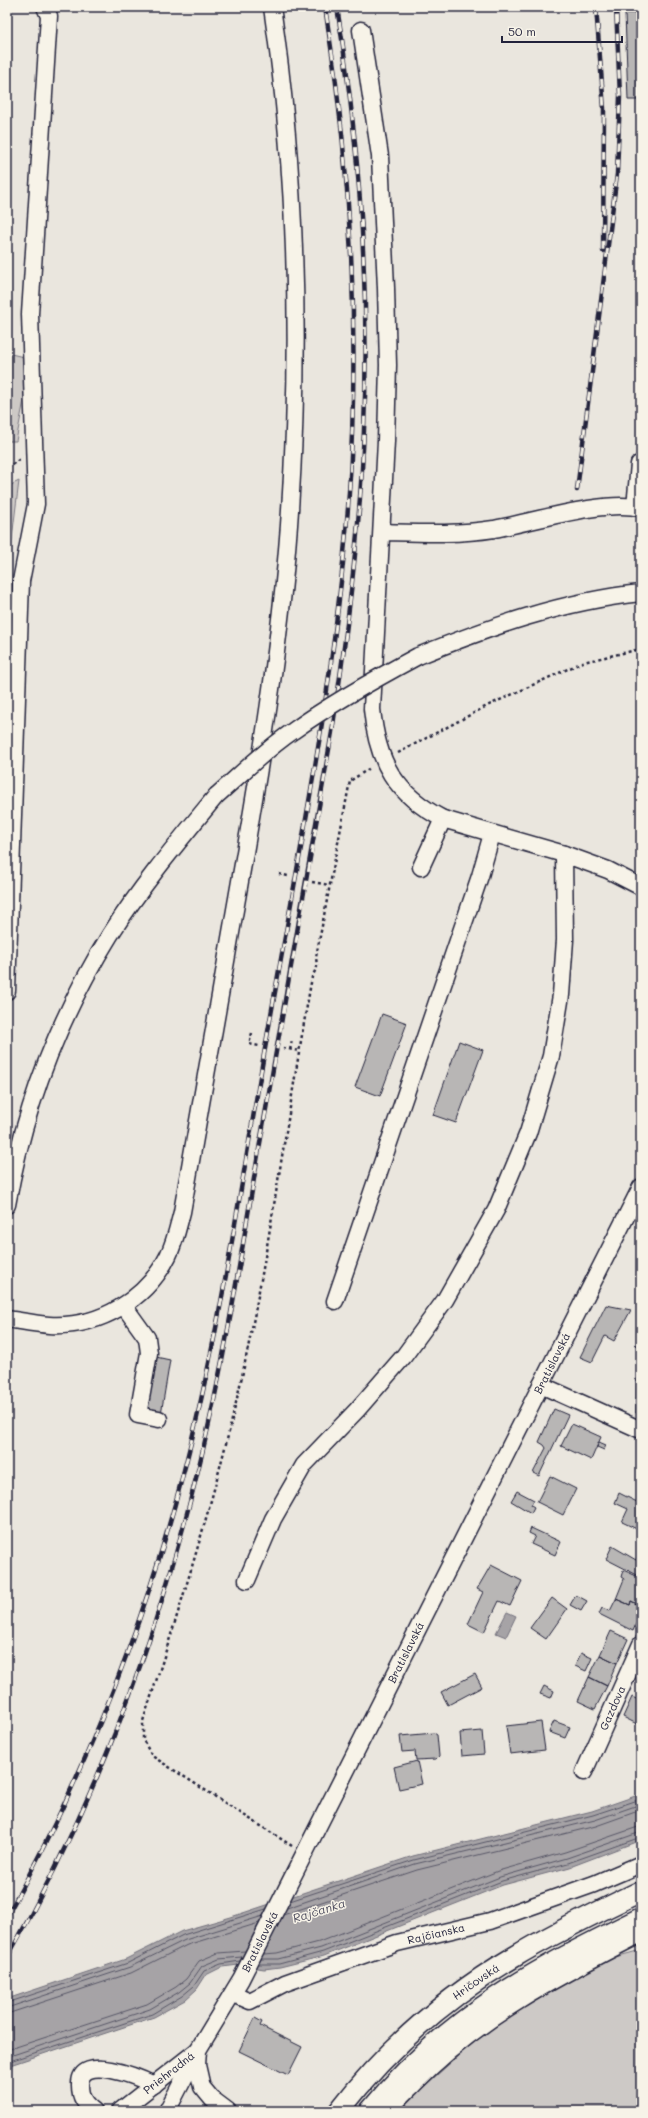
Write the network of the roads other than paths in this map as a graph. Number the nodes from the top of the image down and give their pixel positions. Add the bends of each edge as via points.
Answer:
1 (45, 7) edge
2 (272, 7) edge
3 (361, 30) dead end
4 (639, 464) dead end
5 (638, 508) edge
6 (382, 532) junction
7 (641, 593) edge
8 (443, 819) junction
9 (492, 834) junction
10 (564, 854) junction
11 (421, 867) dead end
12 (641, 887) edge
13 (7, 991) edge
14 (641, 1188) edge
15 (7, 1205) edge
16 (335, 1301) dead end
17 (124, 1306) junction
18 (7, 1319) edge
19 (540, 1385) junction
20 (159, 1419) dead end
21 (641, 1430) edge
22 (247, 1580) dead end
23 (641, 1644) edge
24 (584, 1772) dead end
25 (641, 1864) edge
26 (641, 1891) edge
27 (641, 1918) edge
28 (641, 1934) edge
29 (234, 1994) junction
30 (198, 2050) junction
31 (154, 2085) junction
32 (94, 2111) edge
33 (120, 2111) edge
34 (167, 2111) edge
35 (228, 2111) edge
36 (339, 2111) edge
37 (370, 2111) edge
38 (389, 2111) edge

1 - 13 street via 49,16 30,314 36,504 21,581
2 - 17 street via 286,141 293,247 295,337 289,525 277,646 263,747 182,1212 169,1254 161,1269 145,1289
3 - 6 street via 380,156 386,288 388,365
4 - 5 street
5 - 6 street via 587,510 494,529 450,534
6 - 8 street via 372,709 375,734 383,761 397,783 412,800
7 - 15 street, bridge via 540,612 503,623 418,656 365,685 292,732 216,796 167,855 110,934 76,994 39,1076 15,1164
8 - 9 street
8 - 11 street
9 - 10 street
9 - 16 street
10 - 12 street via 608,870
10 - 22 street via 565,940 561,995 550,1056 528,1133 496,1210 445,1300 404,1356 304,1465 273,1518
14 - 19 street, Bratislavská
17 - 18 street via 103,1317 76,1324 50,1325
17 - 20 street via 146,1338 149,1353 138,1415
19 - 21 street
19 - 29 street, Bratislavská
23 - 24 street, Gazdova
25 - 29 street, Rajčianska via 594,1884 490,1921 397,1943 285,1983 250,2001
26 - 36 main road, Hričovská via 515,1956 462,1991 405,2038
27 - 37 main road, Hričovská via 547,1966 496,1996 417,2060
28 - 38 street via 532,1992 494,2016 444,2054
29 - 30 street, Bratislavská
30 - 31 street, Priehradná
30 - 34 street
30 - 35 street via 197,2066 202,2086 212,2099
31 - 32 street via 137,2076 117,2071 93,2070 83,2076 80,2083 82,2098
31 - 33 street, Priehradná

